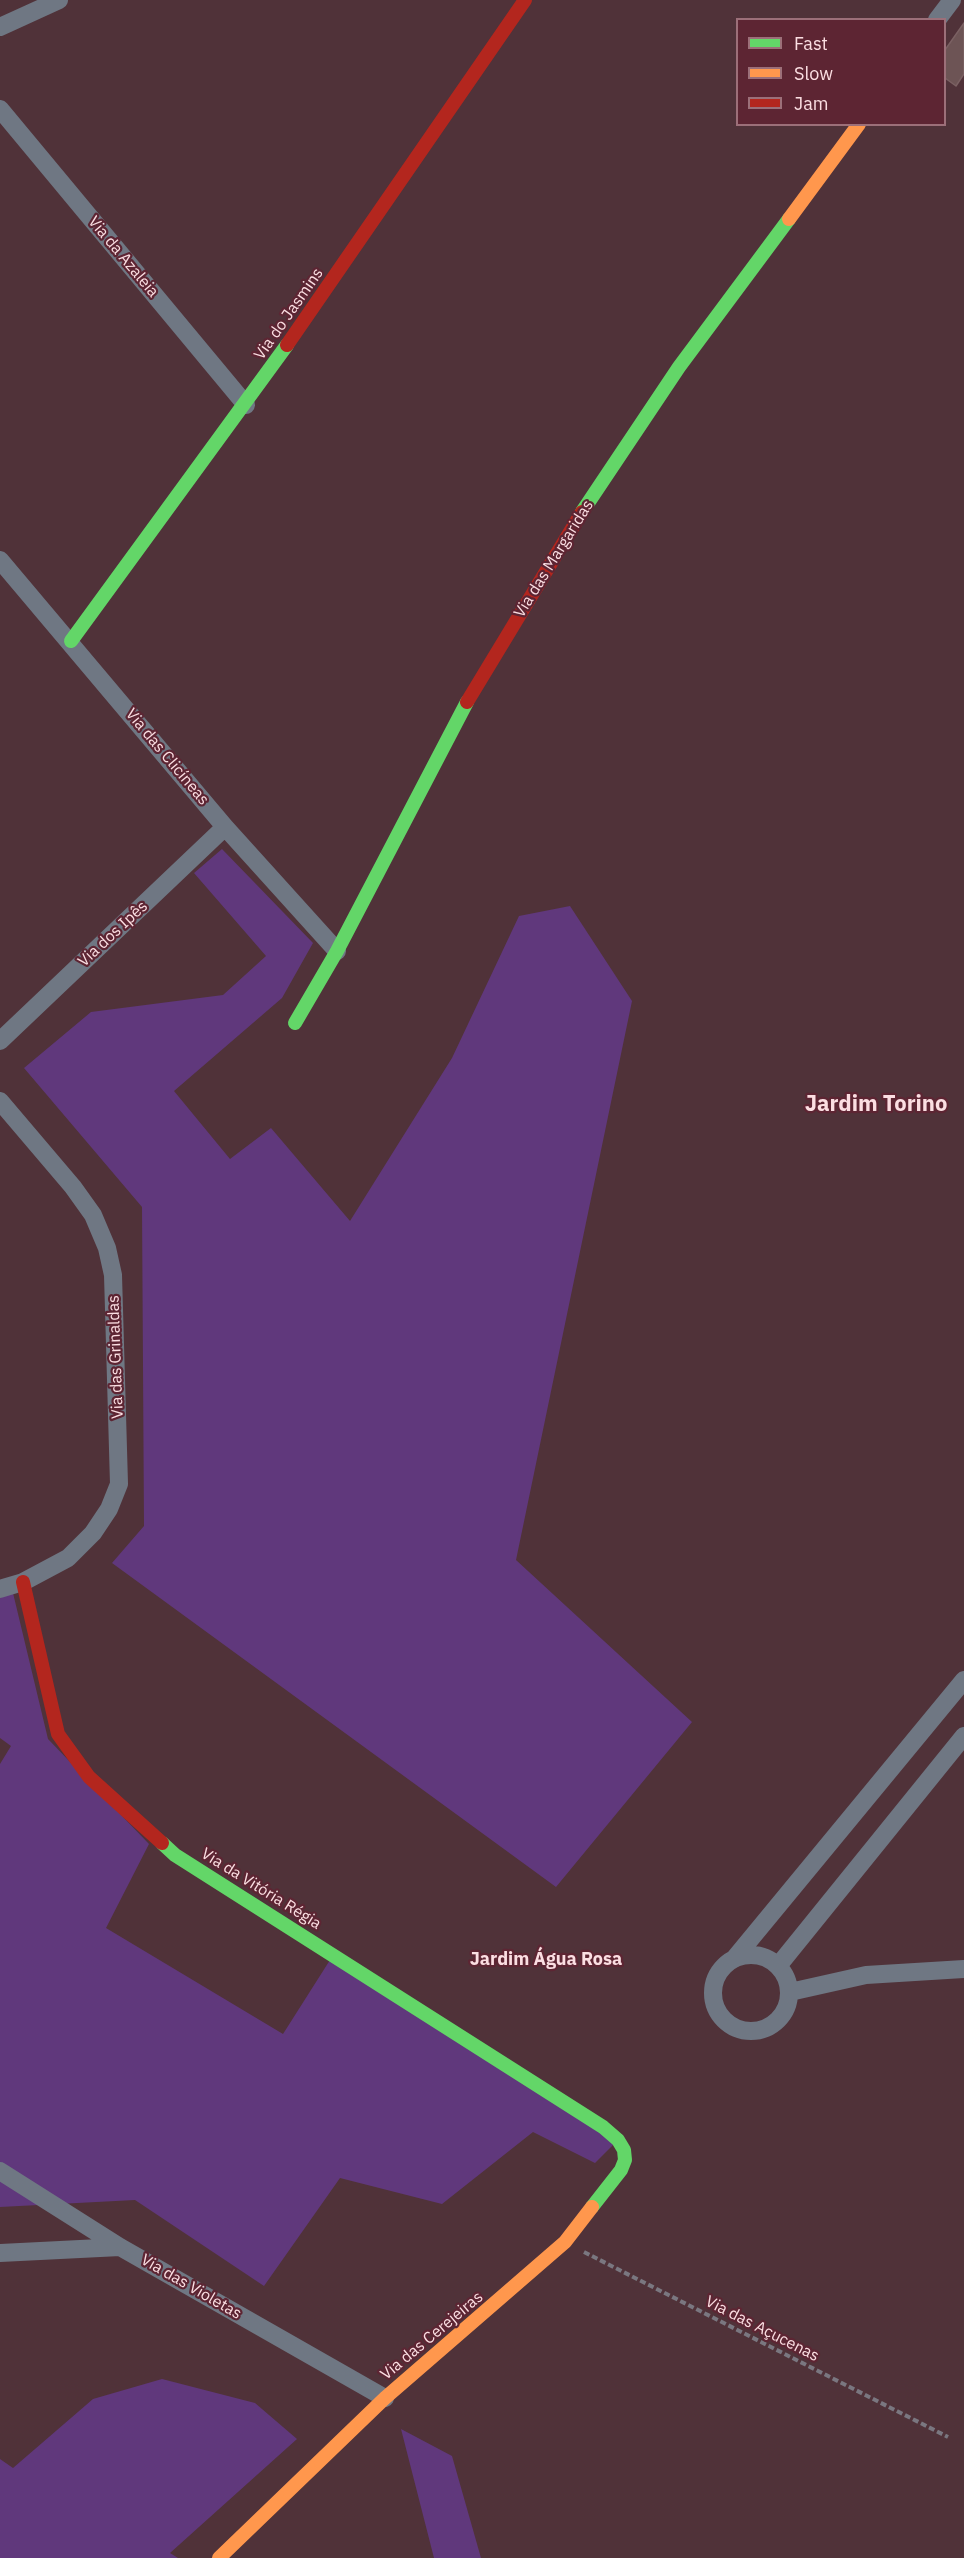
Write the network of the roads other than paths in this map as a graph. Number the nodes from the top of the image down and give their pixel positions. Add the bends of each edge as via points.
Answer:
1 (59, 0) edge
2 (525, 0) edge
3 (952, 0) edge
4 (938, 18) edge
5 (0, 27) edge
6 (0, 109) edge
7 (858, 126) edge
8 (246, 405) junction
9 (0, 560) edge
10 (71, 641) junction
11 (225, 827) junction
12 (337, 951) junction
13 (296, 1023) dead end
14 (0, 1041) edge
15 (0, 1101) edge
16 (23, 1582) junction
17 (0, 1589) edge
18 (964, 1680) edge
19 (964, 1736) edge
20 (734, 1959) junction
21 (778, 1966) junction
22 (964, 1969) edge
23 (790, 1992) junction
24 (603, 2127) joint
25 (0, 2171) edge
26 (120, 2247) junction
27 (0, 2253) edge
28 (385, 2398) junction
29 (219, 2558) edge

1 - 5 street
2 - 8 street, Via do Jasmins
3 - 4 street
6 - 8 street, Via da Azaleia
7 - 12 street, Via das Margaridas via 679,367 564,538 470,697
8 - 10 street, Via do Jasmins
9 - 10 street, Via das Clicíneas
10 - 11 street, Via das Clicíneas
11 - 12 street, Via das Clicíneas
11 - 14 street, Via dos Ipês
12 - 13 street, Via das Margaridas
15 - 16 street, Via das Grinaldas via 93,1215 113,1275 119,1484 110,1509 93,1533 68,1558
16 - 17 street, Via das Grinaldas
16 - 24 street, Via da Vitória Régia via 58,1734 89,1777 175,1855
18 - 20 street
19 - 21 street
20 - 21 street via 754,1955
20 - 23 street via 716,1977 713,1989 719,2014 728,2024 739,2030 765,2030 784,2014
21 - 23 street
22 - 23 street via 866,1975
24 - 28 street, Via das Cerejeiras via 618,2140 625,2160 599,2202 565,2242
25 - 26 street, Via das Violetas
26 - 27 street
26 - 28 street, Via das Violetas
28 - 29 street, Via das Cerejeiras

